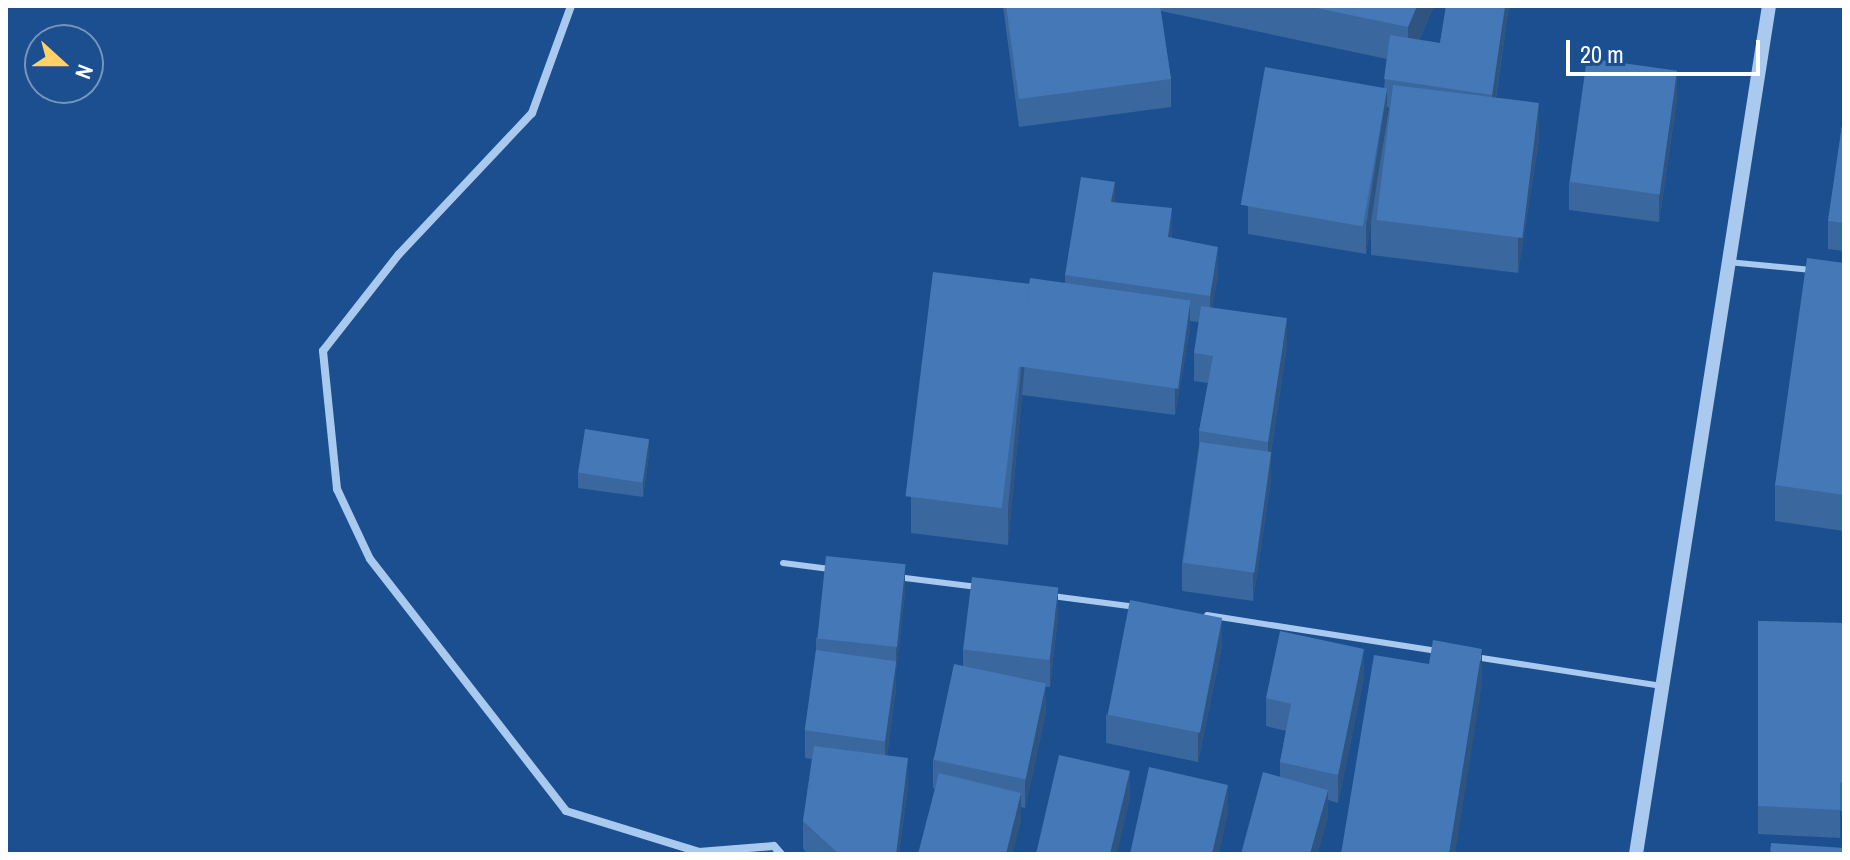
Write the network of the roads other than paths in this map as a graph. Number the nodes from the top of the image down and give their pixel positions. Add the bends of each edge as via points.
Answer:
1 (571, 6) edge
2 (1769, 6) edge
3 (1728, 262) junction
4 (1816, 271) edge
5 (783, 563) dead end
6 (846, 571) edge
7 (894, 577) edge
8 (989, 589) edge
9 (1036, 594) edge
10 (1147, 608) edge
11 (1195, 614) edge
12 (1446, 652) edge
13 (1462, 655) edge
14 (1665, 687) junction
15 (781, 854) edge
16 (1636, 854) edge

1 - 15 street via 532,113 399,254 323,351 337,489 370,559 566,811 699,852 774,846
2 - 3 street
3 - 4 lane
3 - 14 street
5 - 6 lane
7 - 8 lane
9 - 10 lane
11 - 12 lane
13 - 14 lane
14 - 16 street

